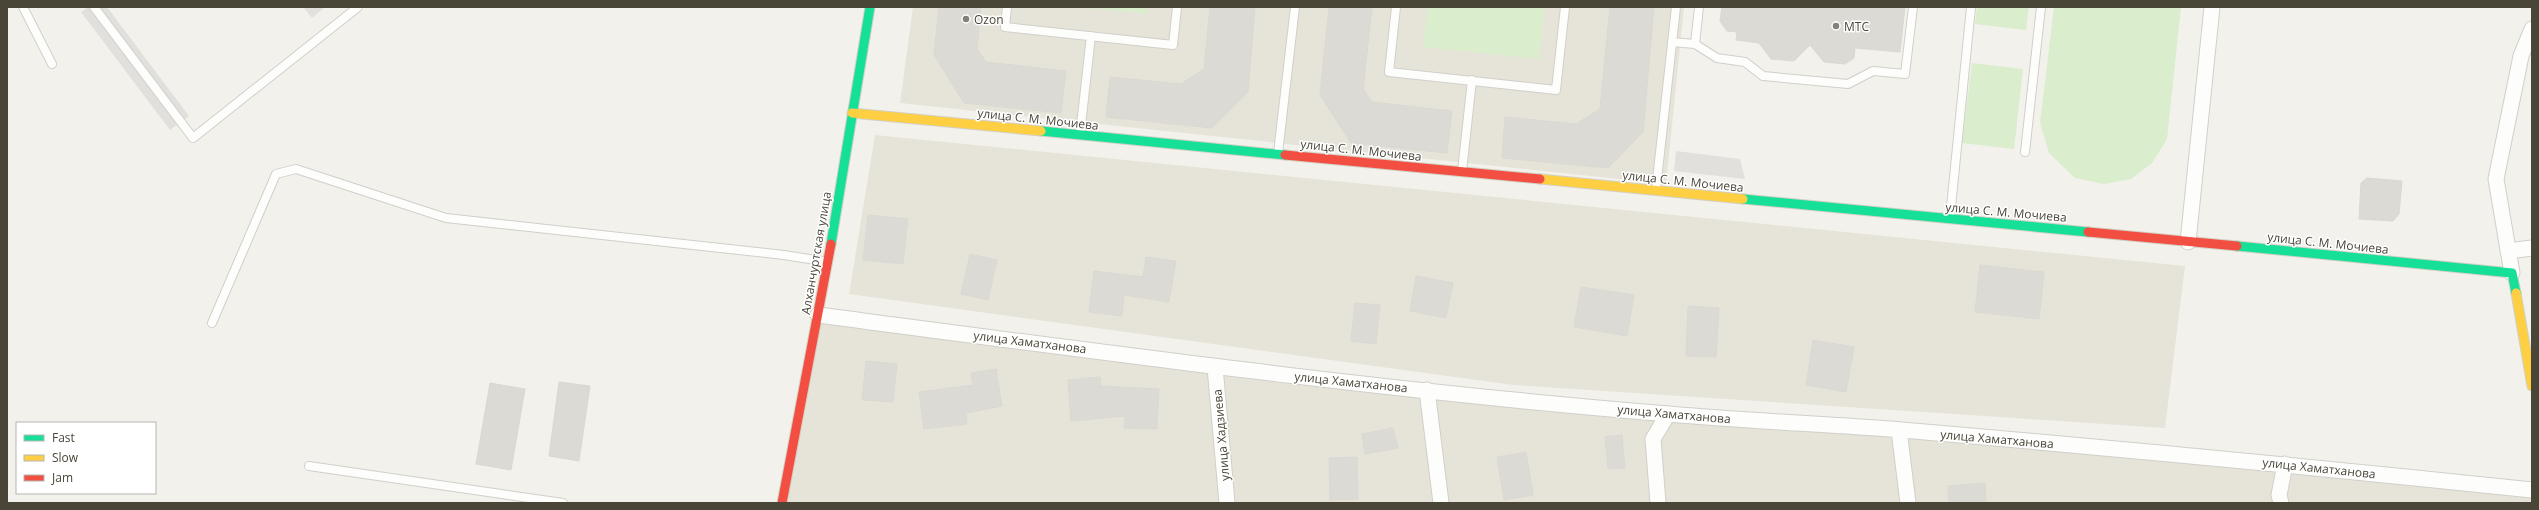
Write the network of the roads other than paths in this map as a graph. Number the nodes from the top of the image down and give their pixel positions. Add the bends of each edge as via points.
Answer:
1 (23, 7) edge
2 (94, 7) edge
3 (358, 7) edge
4 (870, 7) edge
5 (1007, 7) edge
6 (1177, 7) edge
7 (1295, 7) edge
8 (1396, 7) edge
9 (1565, 7) edge
10 (1676, 7) edge
11 (1699, 7) edge
12 (1913, 7) edge
13 (1971, 7) edge
14 (2041, 7) edge
15 (2212, 7) edge
16 (2532, 29) edge
17 (1092, 36) junction
18 (1672, 42) junction
19 (1695, 44) junction
20 (52, 64) dead end
21 (1472, 80) junction
22 (852, 113) junction
23 (1080, 135) junction
24 (2025, 152) dead end
25 (1278, 154) junction
26 (1462, 171) junction
27 (1656, 190) junction
28 (1950, 219) junction
29 (2188, 242) junction
30 (2532, 248) edge
31 (2508, 251) junction
32 (828, 262) junction
33 (2512, 273) junction
34 (818, 315) junction
35 (212, 323) dead end
36 (1215, 367) junction
37 (2532, 386) edge
38 (1427, 390) junction
39 (1668, 414) junction
40 (1900, 430) junction
41 (2285, 464) junction
42 (309, 466) dead end
43 (2532, 490) edge
44 (563, 503) edge
45 (782, 503) edge
46 (1227, 503) edge
47 (1441, 503) edge
48 (1658, 503) edge
49 (1908, 503) edge
50 (2281, 503) edge

1 - 20 lane
2 - 3 lane via 193,138
4 - 22 street, Алханчуртская улица
5 - 17 lane via 1005,27
6 - 17 lane via 1173,45
7 - 25 lane
8 - 21 lane via 1389,72
9 - 21 lane via 1556,90
10 - 18 lane
11 - 19 lane
12 - 19 lane via 1905,74 1873,71 1848,84 1763,76 1745,62 1717,58
13 - 28 lane
14 - 24 lane
15 - 29 street
16 - 31 street via 2521,56 2496,179
17 - 23 lane
18 - 19 lane
18 - 27 lane
21 - 26 lane
22 - 23 street, улица С. М. Мочиева
22 - 32 street, Алханчуртская улица
23 - 25 street, улица С. М. Мочиева
25 - 26 street, улица С. М. Мочиева
26 - 27 street, улица С. М. Мочиева
27 - 28 street, улица С. М. Мочиева
28 - 29 street, улица С. М. Мочиева
29 - 33 street, улица С. М. Мочиева
30 - 31 street
31 - 33 street
32 - 34 street, Алханчуртская улица
32 - 35 lane via 446,218 296,169 276,174
33 - 37 street
34 - 36 street, улица Хаматханова
34 - 45 street, Алханчуртская улица
36 - 38 street, улица Хаматханова
36 - 46 street, улица Хадзиева
38 - 39 street, улица Хаматханова
38 - 47 street
39 - 40 street, улица Хаматханова
39 - 48 street via 1653,439
40 - 41 street, улица Хаматханова
40 - 49 street
41 - 43 street, улица Хаматханова
41 - 50 street via 2279,495
42 - 44 lane

